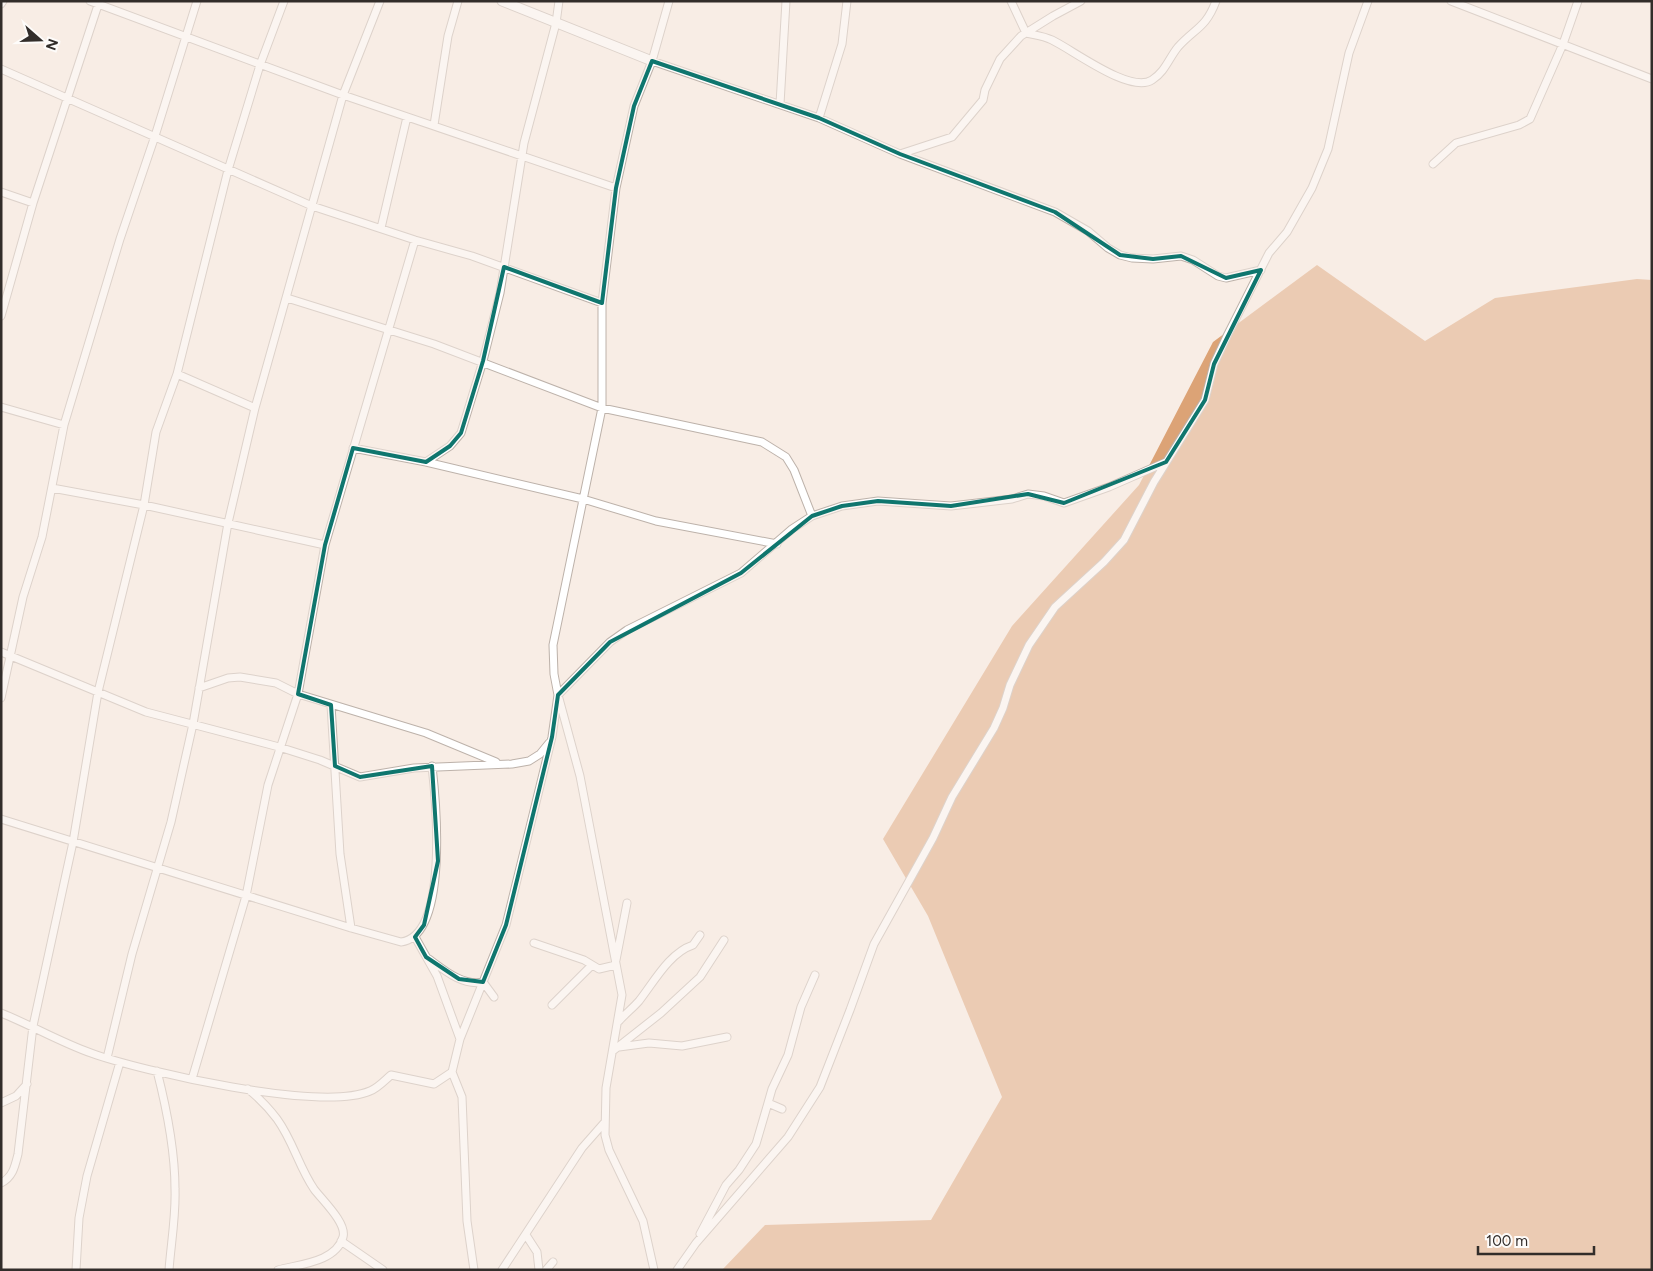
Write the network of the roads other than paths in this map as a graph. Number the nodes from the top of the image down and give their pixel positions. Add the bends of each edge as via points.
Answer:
1 (90, 1) edge
2 (197, 1) edge
3 (284, 1) edge
4 (380, 1) edge
5 (458, 1) edge
6 (502, 1) edge
7 (559, 1) edge
8 (669, 1) edge
9 (786, 1) edge
10 (847, 1) edge
11 (1011, 1) edge
12 (1081, 1) edge
13 (1216, 1) edge
14 (1368, 1) edge
15 (1451, 1) edge
16 (1578, 1) edge
17 (98, 3) edge
18 (556, 22) junction
19 (1026, 33) junction
20 (186, 36) junction
21 (1563, 44) junction
22 (652, 61) junction
23 (260, 64) junction
24 (1, 69) edge
25 (1652, 79) edge
26 (343, 95) junction
27 (66, 99) junction
28 (780, 104) junction
29 (407, 117) junction
30 (819, 118) junction
31 (434, 125) junction
32 (155, 136) junction
33 (900, 154) junction
34 (522, 157) junction
35 (1433, 164) dead end
36 (228, 170) junction
37 (616, 188) junction
38 (1, 192) edge
39 (33, 203) junction
40 (312, 206) junction
41 (381, 228) junction
42 (415, 240) junction
43 (504, 267) junction
44 (1261, 270) junction
45 (287, 298) junction
46 (602, 304) junction
47 (1, 316) edge
48 (389, 331) junction
49 (483, 361) junction
50 (177, 374) junction
51 (1, 407) edge
52 (255, 408) junction
53 (602, 408) junction
54 (64, 425) junction
55 (352, 448) junction
56 (426, 462) junction
57 (1166, 462) junction
58 (52, 488) junction
59 (583, 499) junction
60 (144, 505) junction
61 (812, 516) junction
62 (228, 523) junction
63 (776, 544) junction
64 (325, 545) junction
65 (1, 652) edge
66 (12, 655) junction
67 (199, 688) junction
68 (98, 692) junction
69 (298, 694) junction
70 (558, 695) junction
71 (1, 698) edge
72 (330, 705) junction
73 (193, 724) junction
74 (552, 738) junction
75 (279, 747) junction
76 (498, 763) junction
77 (335, 766) junction
78 (432, 766) junction
79 (1, 819) edge
80 (73, 842) junction
81 (158, 869) junction
82 (246, 896) junction
83 (627, 903) dead end
84 (351, 928) junction
85 (700, 935) dead end
86 (415, 937) junction
87 (724, 940) dead end
88 (534, 943) dead end
89 (426, 956) junction
90 (616, 964) junction
91 (592, 965) junction
92 (814, 976) dead end
93 (483, 982) junction
94 (494, 996) dead end
95 (552, 1005) dead end
96 (1, 1013) edge
97 (618, 1021) junction
98 (33, 1026) junction
99 (727, 1037) dead end
100 (460, 1039) junction
101 (616, 1048) junction
102 (107, 1058) junction
103 (120, 1062) junction
104 (157, 1071) junction
105 (452, 1072) junction
106 (192, 1079) junction
107 (27, 1084) junction
108 (247, 1089) junction
109 (1, 1103) edge
110 (768, 1103) junction
111 (782, 1108) dead end
112 (604, 1123) junction
113 (1, 1183) edge
114 (526, 1235) junction
115 (341, 1241) junction
116 (696, 1243) junction
117 (553, 1262) dead end
118 (506, 1266) edge
119 (76, 1270) edge
120 (169, 1270) edge
121 (278, 1270) edge
122 (383, 1270) edge
123 (474, 1270) edge
124 (502, 1270) edge
125 (539, 1270) edge
126 (546, 1270) edge
127 (654, 1270) edge
128 (677, 1270) edge

1 - 17 street
2 - 20 street
3 - 23 street
4 - 26 street
5 - 31 street via 448,36
6 - 18 street
7 - 18 street
8 - 22 street
9 - 28 street
10 - 30 street via 842,44
11 - 19 street
12 - 19 street
13 - 19 street via 1210,17 1185,39 1169,58 1163,72 1151,81 1132,82 1097,67 1050,38
14 - 44 street via 1349,53 1328,148 1316,180 1300,212
15 - 21 street
16 - 21 street
17 - 20 street
17 - 27 street
18 - 22 street
18 - 34 street
19 - 33 street via 1000,59 983,100 952,137
20 - 23 street
20 - 32 street
21 - 25 street
21 - 35 street via 1530,119 1456,143
22 - 28 street
22 - 37 street via 634,106
23 - 26 street
23 - 36 street
24 - 27 street
26 - 29 street
26 - 40 street
27 - 32 street
27 - 39 street
28 - 30 street
29 - 31 street
29 - 41 street
30 - 33 street
31 - 34 street
32 - 36 street
32 - 54 street
33 - 44 street via 1055,212 1120,255 1153,259 1181,256 1226,278
34 - 37 street
34 - 43 street
36 - 40 street
36 - 50 street
37 - 46 street
38 - 39 street
39 - 47 street
40 - 41 street
40 - 45 street
41 - 42 street
42 - 43 street
42 - 48 street
43 - 46 street
43 - 49 street
44 - 57 street via 1214,364 1205,400
45 - 48 street
45 - 52 street
46 - 53 street
48 - 49 street
48 - 55 street
49 - 53 street
49 - 56 street via 461,433 450,446
50 - 52 street
50 - 60 street via 156,432
51 - 54 street
52 - 62 street
53 - 59 street
53 - 61 street via 762,442 774,448 786,456 794,470
54 - 58 street
55 - 56 street
55 - 64 street
56 - 59 street
57 - 61 street via 1064,503 1028,494 951,506 878,501 842,506
57 - 116 street via 1124,540 1055,607 1029,645 994,728 952,797 874,944 820,1087 788,1137
58 - 60 street
58 - 66 street via 37,557 18,619
59 - 63 street via 656,521
59 - 70 street via 553,645
60 - 62 street
60 - 68 street
61 - 63 street
62 - 64 street
62 - 67 street
63 - 70 street via 741,573 627,630 610,642
64 - 69 street
65 - 66 street
66 - 68 street
66 - 71 street
67 - 69 street via 240,677 276,683
67 - 73 street
68 - 73 street via 146,712
68 - 80 street
69 - 72 street
69 - 75 street
70 - 74 street
70 - 90 street via 580,776
72 - 76 street via 426,732
72 - 77 street
73 - 75 street
73 - 81 street
74 - 76 street via 540,754 529,761
74 - 93 street via 506,925
75 - 77 street
75 - 82 street via 257,834
76 - 78 street
77 - 78 street via 360,777
77 - 84 street via 340,854
78 - 86 street via 438,814 438,861 424,925
79 - 80 street
80 - 81 street
80 - 98 street
81 - 82 street
81 - 102 street via 132,954
82 - 84 street
82 - 106 street
83 - 90 street
84 - 86 street via 401,942
85 - 97 street via 694,945 685,948 666,965 638,1002
86 - 89 street
87 - 101 street via 700,977
88 - 91 street
89 - 93 street via 459,979 474,984
89 - 100 street via 437,976
90 - 91 street via 599,969
90 - 97 street via 622,995
91 - 95 street
92 - 110 street
93 - 94 street
93 - 100 street
96 - 98 street
97 - 101 street
98 - 102 street via 56,1039
98 - 107 street
99 - 101 street via 682,1046 649,1043
100 - 105 street
101 - 112 street via 606,1088
102 - 103 street
103 - 104 street
103 - 119 street via 87,1176 79,1218
104 - 106 street
104 - 120 street via 166,1106 176,1190
105 - 108 street via 434,1084 391,1075 371,1091 340,1098
105 - 123 street via 462,1097 467,1221
106 - 108 street
107 - 109 street via 16,1096
107 - 113 street via 16,1163 8,1180
108 - 115 street via 263,1102 291,1142 301,1167 342,1226 344,1234
110 - 111 street
110 - 116 street via 756,1144 726,1185
112 - 114 street via 582,1148
112 - 127 street via 609,1150 643,1221
114 - 118 street
114 - 125 street via 537,1252
115 - 121 street via 323,1259
115 - 122 street
116 - 128 street
117 - 126 street
118 - 124 street

